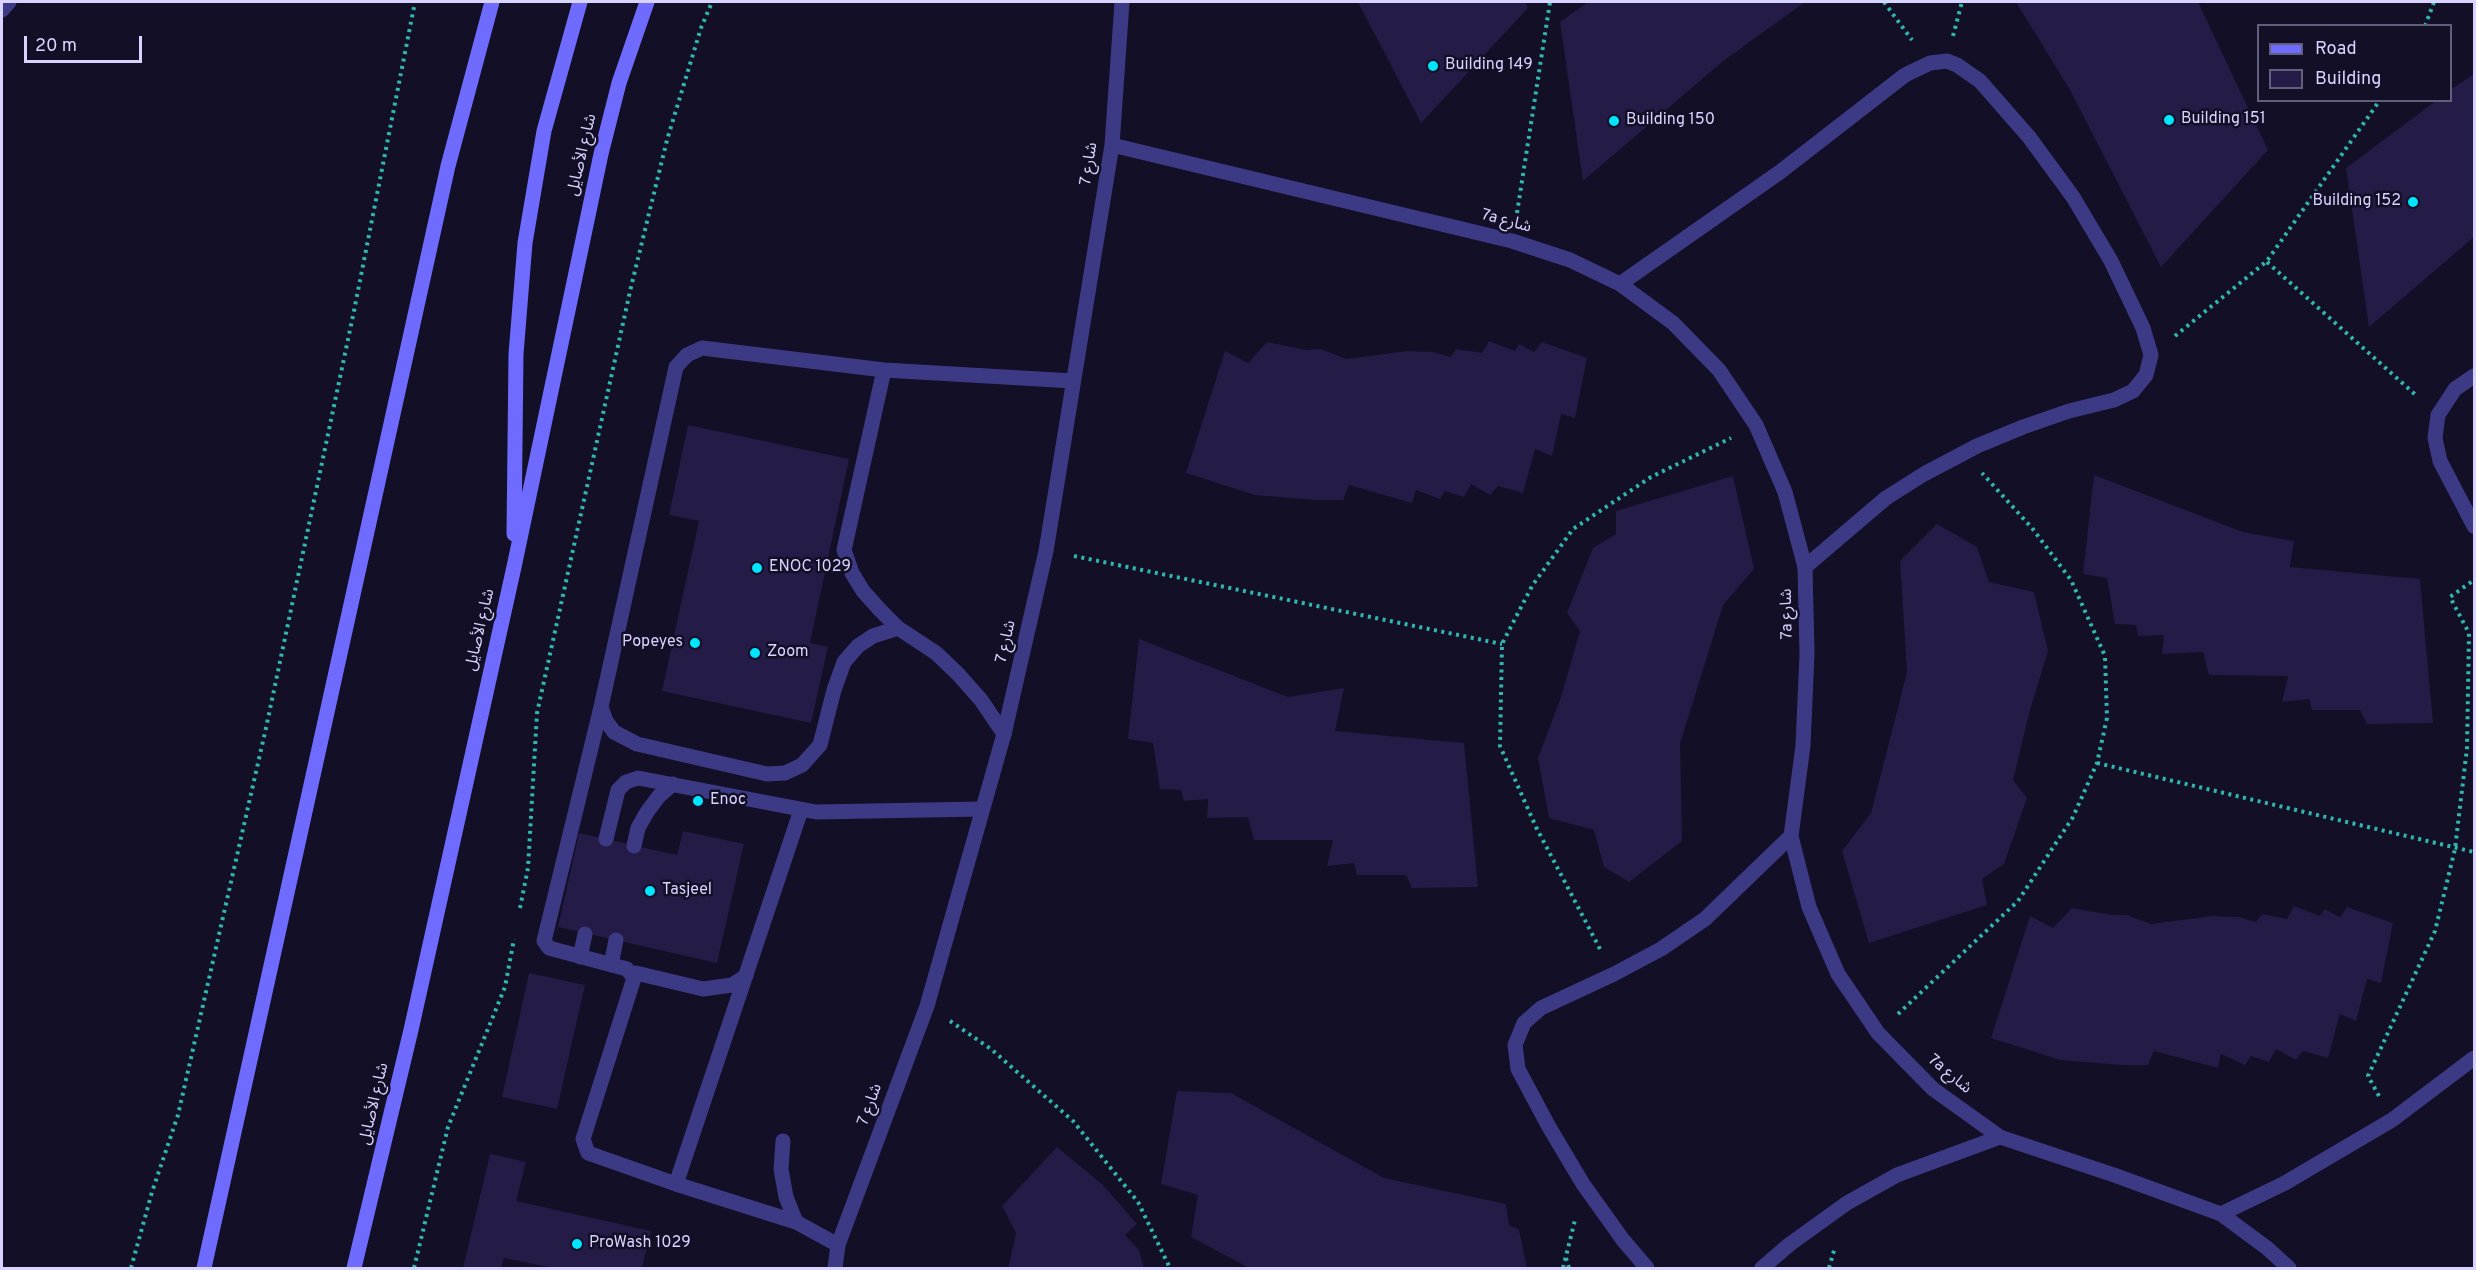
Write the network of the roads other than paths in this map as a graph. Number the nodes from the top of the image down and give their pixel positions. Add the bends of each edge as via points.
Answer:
1 (9, 2) edge
2 (492, 2) edge
3 (580, 2) edge
4 (1122, 2) edge
5 (646, 5) edge
6 (2, 10) edge
7 (1112, 145) junction
8 (1620, 284) junction
9 (884, 370) junction
10 (2475, 376) edge
11 (1073, 381) junction
12 (2475, 526) edge
13 (514, 567) junction
14 (1805, 567) junction
15 (898, 628) junction
16 (601, 707) junction
17 (1004, 734) junction
18 (673, 784) junction
19 (982, 809) junction
20 (801, 810) junction
21 (1791, 836) junction
22 (606, 839) dead end
23 (634, 846) dead end
24 (585, 934) dead end
25 (616, 940) dead end
26 (580, 957) junction
27 (611, 965) junction
28 (633, 974) junction
29 (746, 976) junction
30 (2475, 1058) edge
31 (2000, 1137) junction
32 (783, 1141) dead end
33 (676, 1184) junction
34 (2221, 1214) junction
35 (796, 1222) junction
36 (838, 1245) junction
37 (204, 1269) edge
38 (354, 1269) edge
39 (835, 1269) edge
40 (1647, 1269) edge
41 (1762, 1269) edge
42 (2289, 1269) edge

1 - 6 street
2 - 37 main road via 446,178
3 - 13 main road via 544,131 525,243 516,354
4 - 7 street, شارع 7
5 - 13 main road, شارع الأصايل via 619,83 602,154
7 - 8 street, 7a شارع via 1512,241 1570,260
7 - 11 street, شارع 7
8 - 14 street, 7a شارع via 1673,323 1719,370 1756,425 1785,492
8 - 14 street via 1780,172 1905,75 1930,63 1947,61 1980,81 2029,137 2073,197 2111,261 2143,328 2151,355 2146,375 2133,391 2114,400 2023,426 1964,452 1886,498
9 - 11 street
9 - 15 street via 844,550 863,591
9 - 16 street via 702,348 681,360 676,367
10 - 12 street via 2454,389 2438,416 2435,438 2440,461
11 - 17 street, شارع 7 via 1046,550
13 - 38 main road, شارع الأصايل
14 - 21 street, 7a شارع via 1803,746
15 - 16 street via 873,636 844,662 820,745 802,765 785,773 767,774 637,744 614,732
15 - 17 street via 936,653 958,674
16 - 26 street via 544,936 549,948
17 - 19 street, شارع 7
18 - 20 street
18 - 22 street via 638,778 626,782 618,790
18 - 23 street via 647,812
19 - 20 street via 833,813
19 - 36 street, شارع 7 via 927,1005
20 - 29 street
21 - 31 street, 7a شارع via 1809,907 1834,964 1878,1033 1933,1089
21 - 40 street via 1705,919 1614,975 1541,1008 1524,1023 1515,1045 1518,1068 1549,1127 1583,1184
24 - 26 street
25 - 27 street
26 - 27 street
27 - 28 street
28 - 29 street via 703,989 732,985
28 - 33 street via 583,1144 592,1156
29 - 33 street
30 - 34 street via 2392,1120 2295,1177
31 - 34 street, 7a شارع
31 - 41 street via 1898,1175 1847,1203
32 - 35 street via 781,1169
33 - 35 street
34 - 42 street, 7a شارع
35 - 36 street
36 - 39 street, شارع 7

